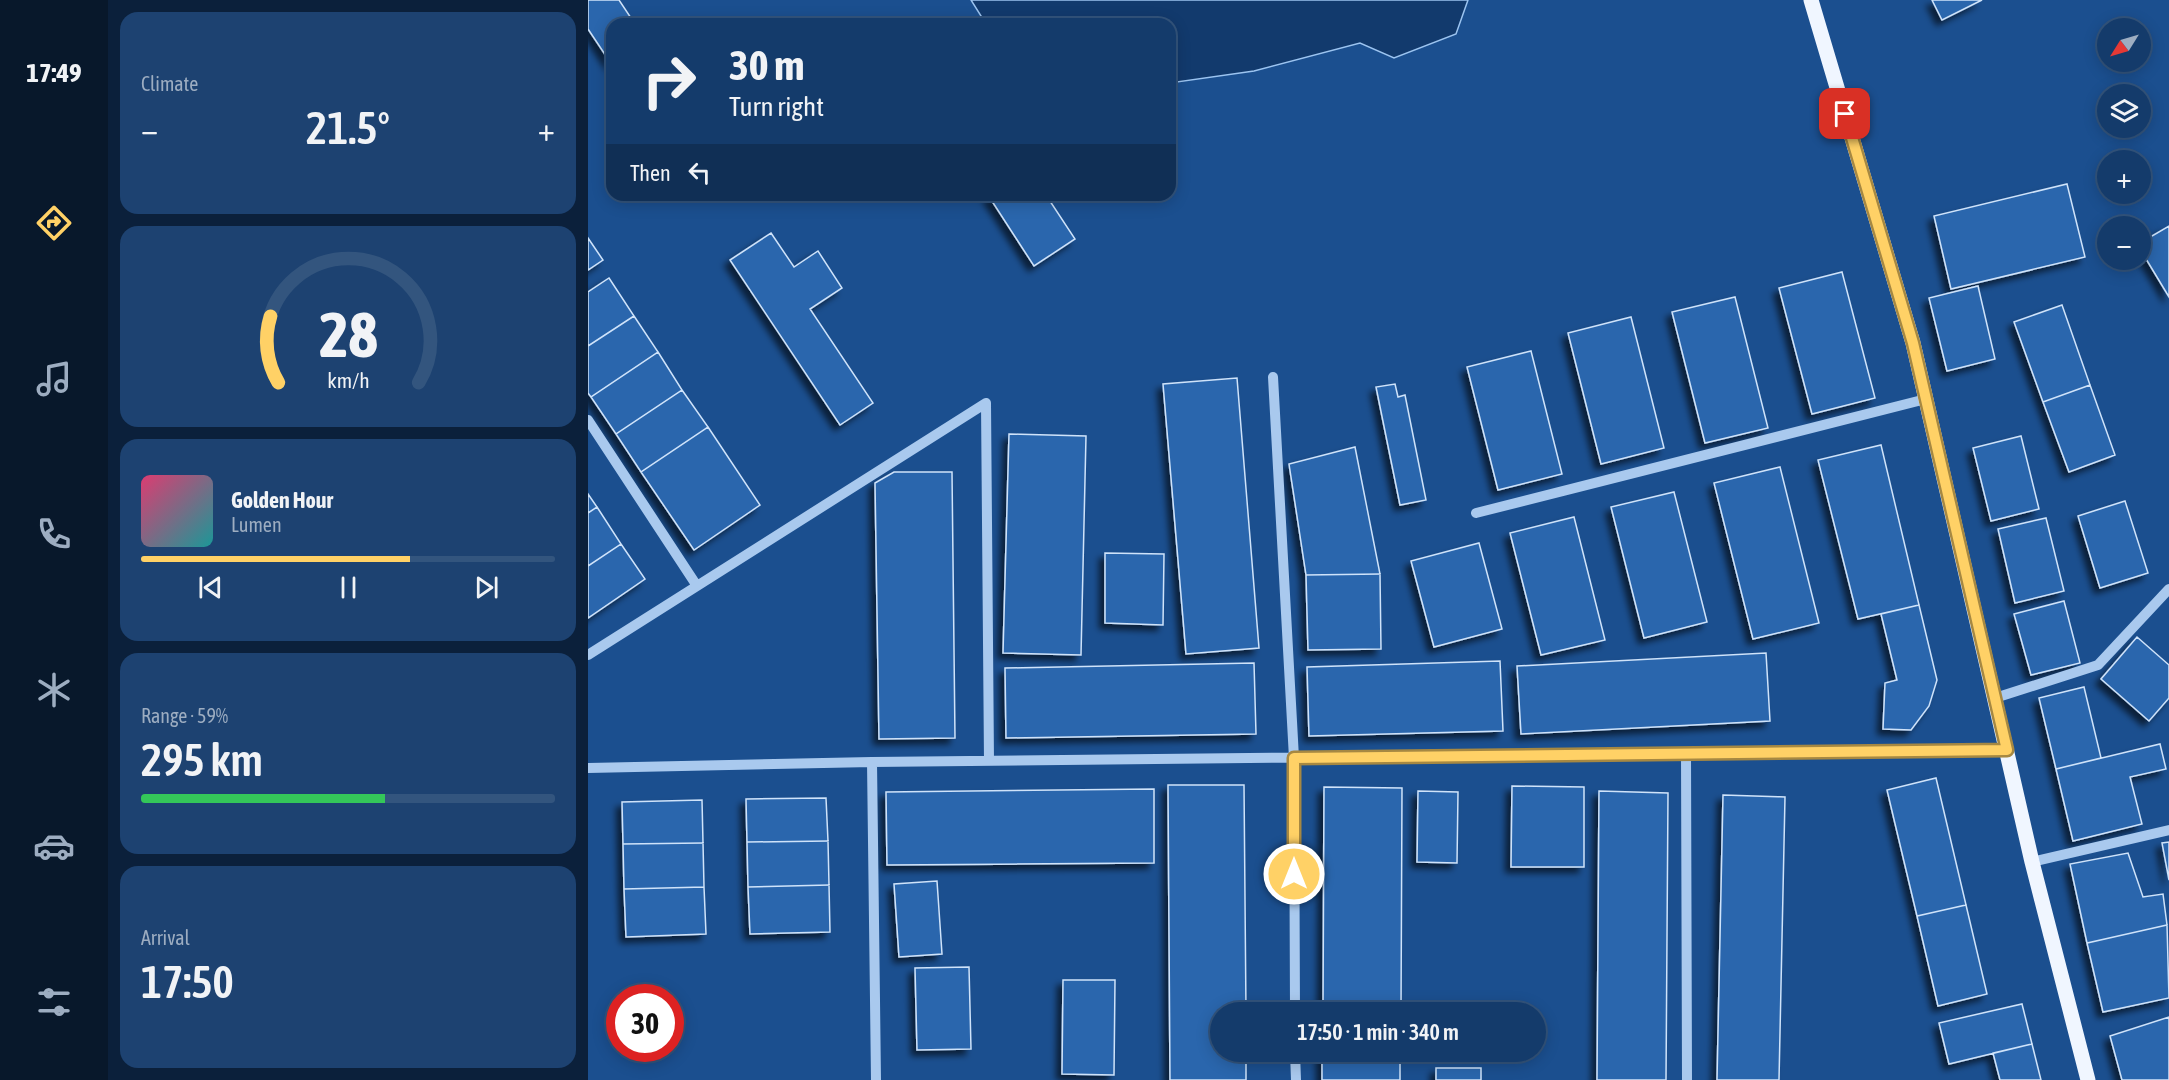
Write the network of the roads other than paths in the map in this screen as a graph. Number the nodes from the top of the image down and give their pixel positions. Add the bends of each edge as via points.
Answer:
1 (1811, 0) edge
2 (1273, 377) dead end
3 (1926, 399) junction
4 (588, 420) edge
5 (1476, 513) dead end
6 (697, 586) junction
7 (2169, 589) edge
8 (588, 655) edge
9 (1995, 698) junction
10 (2007, 750) junction
11 (1686, 753) junction
12 (1294, 758) junction
13 (989, 761) junction
14 (872, 762) junction
15 (588, 768) edge
16 (2169, 830) edge
17 (2032, 862) junction
18 (1295, 1002) edge
19 (1296, 1062) edge
20 (876, 1080) edge
21 (1296, 1080) edge
22 (1687, 1080) edge
23 (2088, 1080) edge

1 - 3 main road via 1913,343
2 - 12 street
3 - 5 street
3 - 9 main road
4 - 6 street
6 - 8 street
6 - 13 street via 986,403
7 - 9 street via 2098,665
9 - 10 main road
10 - 11 street
10 - 17 main road
11 - 12 street
11 - 22 street
12 - 13 street
12 - 18 street
13 - 14 street
14 - 15 street
14 - 20 street
16 - 17 street
17 - 23 main road
19 - 21 street

